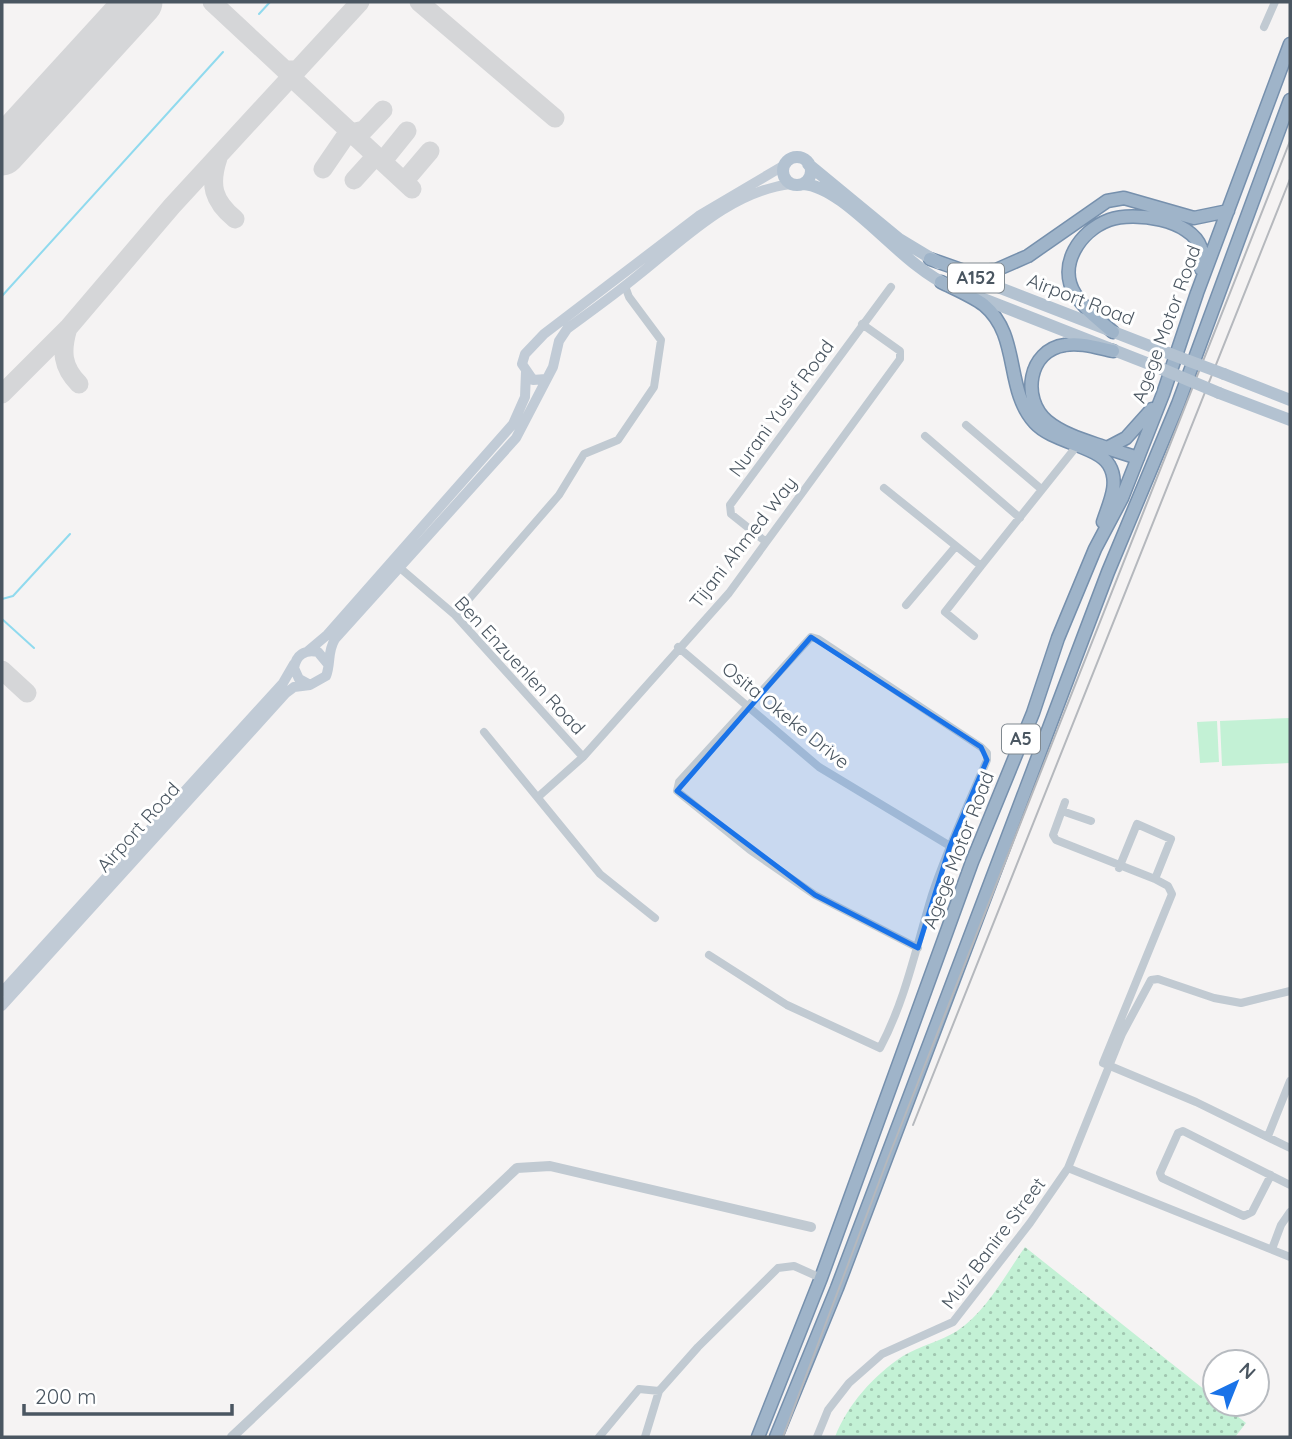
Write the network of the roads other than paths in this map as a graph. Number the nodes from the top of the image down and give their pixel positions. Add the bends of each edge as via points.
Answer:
1 (1275, 2) edge
2 (1264, 27) dead end
3 (1290, 44) edge
4 (1290, 100) edge
5 (808, 164) junction
6 (783, 166) junction
7 (797, 184) junction
8 (1228, 211) junction
9 (930, 259) junction
10 (941, 282) junction
11 (625, 286) junction
12 (891, 287) dead end
13 (1197, 293) junction
14 (862, 324) junction
15 (1113, 332) junction
16 (534, 345) junction
17 (1113, 351) junction
18 (555, 354) junction
19 (526, 372) junction
20 (546, 379) junction
21 (1163, 394) junction
22 (1290, 400) edge
23 (1290, 420) edge
24 (966, 425) dead end
25 (925, 436) dead end
26 (1076, 447) junction
27 (1105, 453) junction
28 (1135, 464) junction
29 (884, 488) dead end
30 (1040, 488) junction
31 (1020, 518) junction
32 (766, 542) junction
33 (956, 546) junction
34 (1094, 549) junction
35 (981, 566) junction
36 (400, 568) junction
37 (906, 605) dead end
38 (455, 615) junction
39 (974, 636) dead end
40 (678, 647) junction
41 (307, 651) junction
42 (295, 662) junction
43 (328, 664) junction
44 (310, 685) junction
45 (748, 706) junction
46 (484, 732) dead end
47 (583, 757) junction
48 (538, 797) junction
49 (1065, 802) dead end
50 (1062, 811) junction
51 (1091, 821) dead end
52 (950, 846) junction
53 (1119, 868) junction
54 (1155, 879) junction
55 (656, 918) dead end
56 (918, 948) junction
57 (709, 955) dead end
58 (1290, 991) edge
59 (2, 992) edge
60 (2, 1006) edge
61 (915, 1017) junction
62 (934, 1025) junction
63 (1109, 1066) junction
64 (1290, 1081) edge
65 (1268, 1136) junction
66 (1290, 1148) edge
67 (1068, 1168) junction
68 (1271, 1175) junction
69 (1290, 1185) edge
70 (1290, 1212) edge
71 (811, 1227) dead end
72 (1272, 1249) junction
73 (1290, 1257) edge
74 (821, 1278) junction
75 (659, 1391) junction
76 (232, 1437) edge
77 (599, 1437) edge
78 (645, 1437) edge
79 (758, 1437) edge
80 (776, 1437) edge
81 (817, 1437) edge

1 - 2 street
3 - 8 highway, Agege Motor Road / A5
4 - 62 highway, Agege Motor Road / A5 via 1178,404 1108,572
5 - 6 main road via 794,157
5 - 7 main road via 810,175
5 - 9 main road, Airport Road / A152
6 - 7 main road via 783,175
6 - 16 main road via 700,215
7 - 10 main road, Airport Road / A152 via 825,189
7 - 11 main road via 769,188 732,205
8 - 9 highway via 1194,218 1124,198 1107,201 1028,256 996,270 967,271
8 - 13 highway, Agege Motor Road / A5
9 - 15 main road, Airport Road / A152
10 - 17 main road, Airport Road / A152
10 - 26 highway via 983,304 995,317 1006,332 1017,385 1035,423
11 - 18 main road via 567,329
11 - 38 street via 661,340 654,387 647,402 618,440 584,454 559,495
12 - 14 street, Nurani Yusuf Road
13 - 15 highway via 1203,254 1191,233 1152,219 1129,216 1109,220 1077,243 1069,275 1073,291 1087,311
13 - 21 highway, Agege Motor Road / A5
14 - 32 street, Nurani Yusuf Road via 730,505 731,514
14 - 32 street, Tijani Ahmed Way via 901,355
15 - 22 main road, Airport Road / A152, bridge
16 - 18 main road via 546,344
16 - 19 main road via 522,364
17 - 23 main road, Airport Road / A152, bridge
17 - 27 highway via 1063,345 1046,352 1035,365 1030,384 1046,420
18 - 20 main road
19 - 20 main road via 533,380
19 - 41 main road via 525,397 513,424 327,635
20 - 36 main road via 516,438
21 - 27 highway via 1139,428
21 - 28 highway, Agege Motor Road / A5
24 - 30 street
25 - 31 street
26 - 27 highway
26 - 30 street
27 - 28 highway
27 - 34 highway via 1115,486
28 - 34 highway, Agege Motor Road / A5
29 - 33 street
30 - 31 street
31 - 35 street
32 - 40 street, Tijani Ahmed Way via 729,593
33 - 35 street
33 - 37 street
34 - 61 highway, Agege Motor Road / A5
35 - 39 street via 945,612
36 - 38 street, Ben Enzuenlen Road
36 - 43 main road via 335,639
38 - 47 street, Ben Enzuenlen Road
40 - 45 street, Osita Okeke Drive
40 - 47 street, Tijani Ahmed Way
41 - 42 main road
41 - 43 main road via 318,652
42 - 44 main road via 299,679
42 - 59 main road, Airport Road via 283,683
43 - 44 main road via 322,681
44 - 60 main road, Airport Road via 286,693
45 - 52 street, Osita Okeke Drive via 819,767
45 - 52 street via 811,637 981,747 987,760
45 - 56 street via 679,782 677,791 815,895
46 - 48 street
47 - 48 street, Tijani Ahmed Way
48 - 55 street via 600,874
49 - 50 street
50 - 51 street
50 - 53 street via 1053,835 1056,840
52 - 56 street
53 - 54 street
53 - 54 street via 1137,824 1171,839
54 - 63 street via 1172,894 1103,1063
56 - 57 street via 897,1017 880,1048 786,1005
58 - 63 street, Muiz Banire Street via 1241,1003 1152,981
61 - 62 highway
61 - 74 highway, Agege Motor Road / A5
62 - 80 highway, Agege Motor Road / A5 via 837,1288
63 - 65 street
63 - 67 street, Muiz Banire Street
64 - 65 street
65 - 66 street
67 - 72 street, Muiz Banire Street
67 - 81 street, Muiz Banire Street via 964,1312 945,1327 901,1344 869,1365 837,1395
68 - 68 street via 1183,1131 1160,1173 1162,1178 1244,1216 1252,1212
68 - 69 street
70 - 72 street
71 - 76 street via 550,1166 517,1168
72 - 73 street, Muiz Banire Street
74 - 75 street via 794,1266 778,1268
74 - 79 highway, Agege Motor Road / A5
75 - 77 street via 639,1389
75 - 78 street

